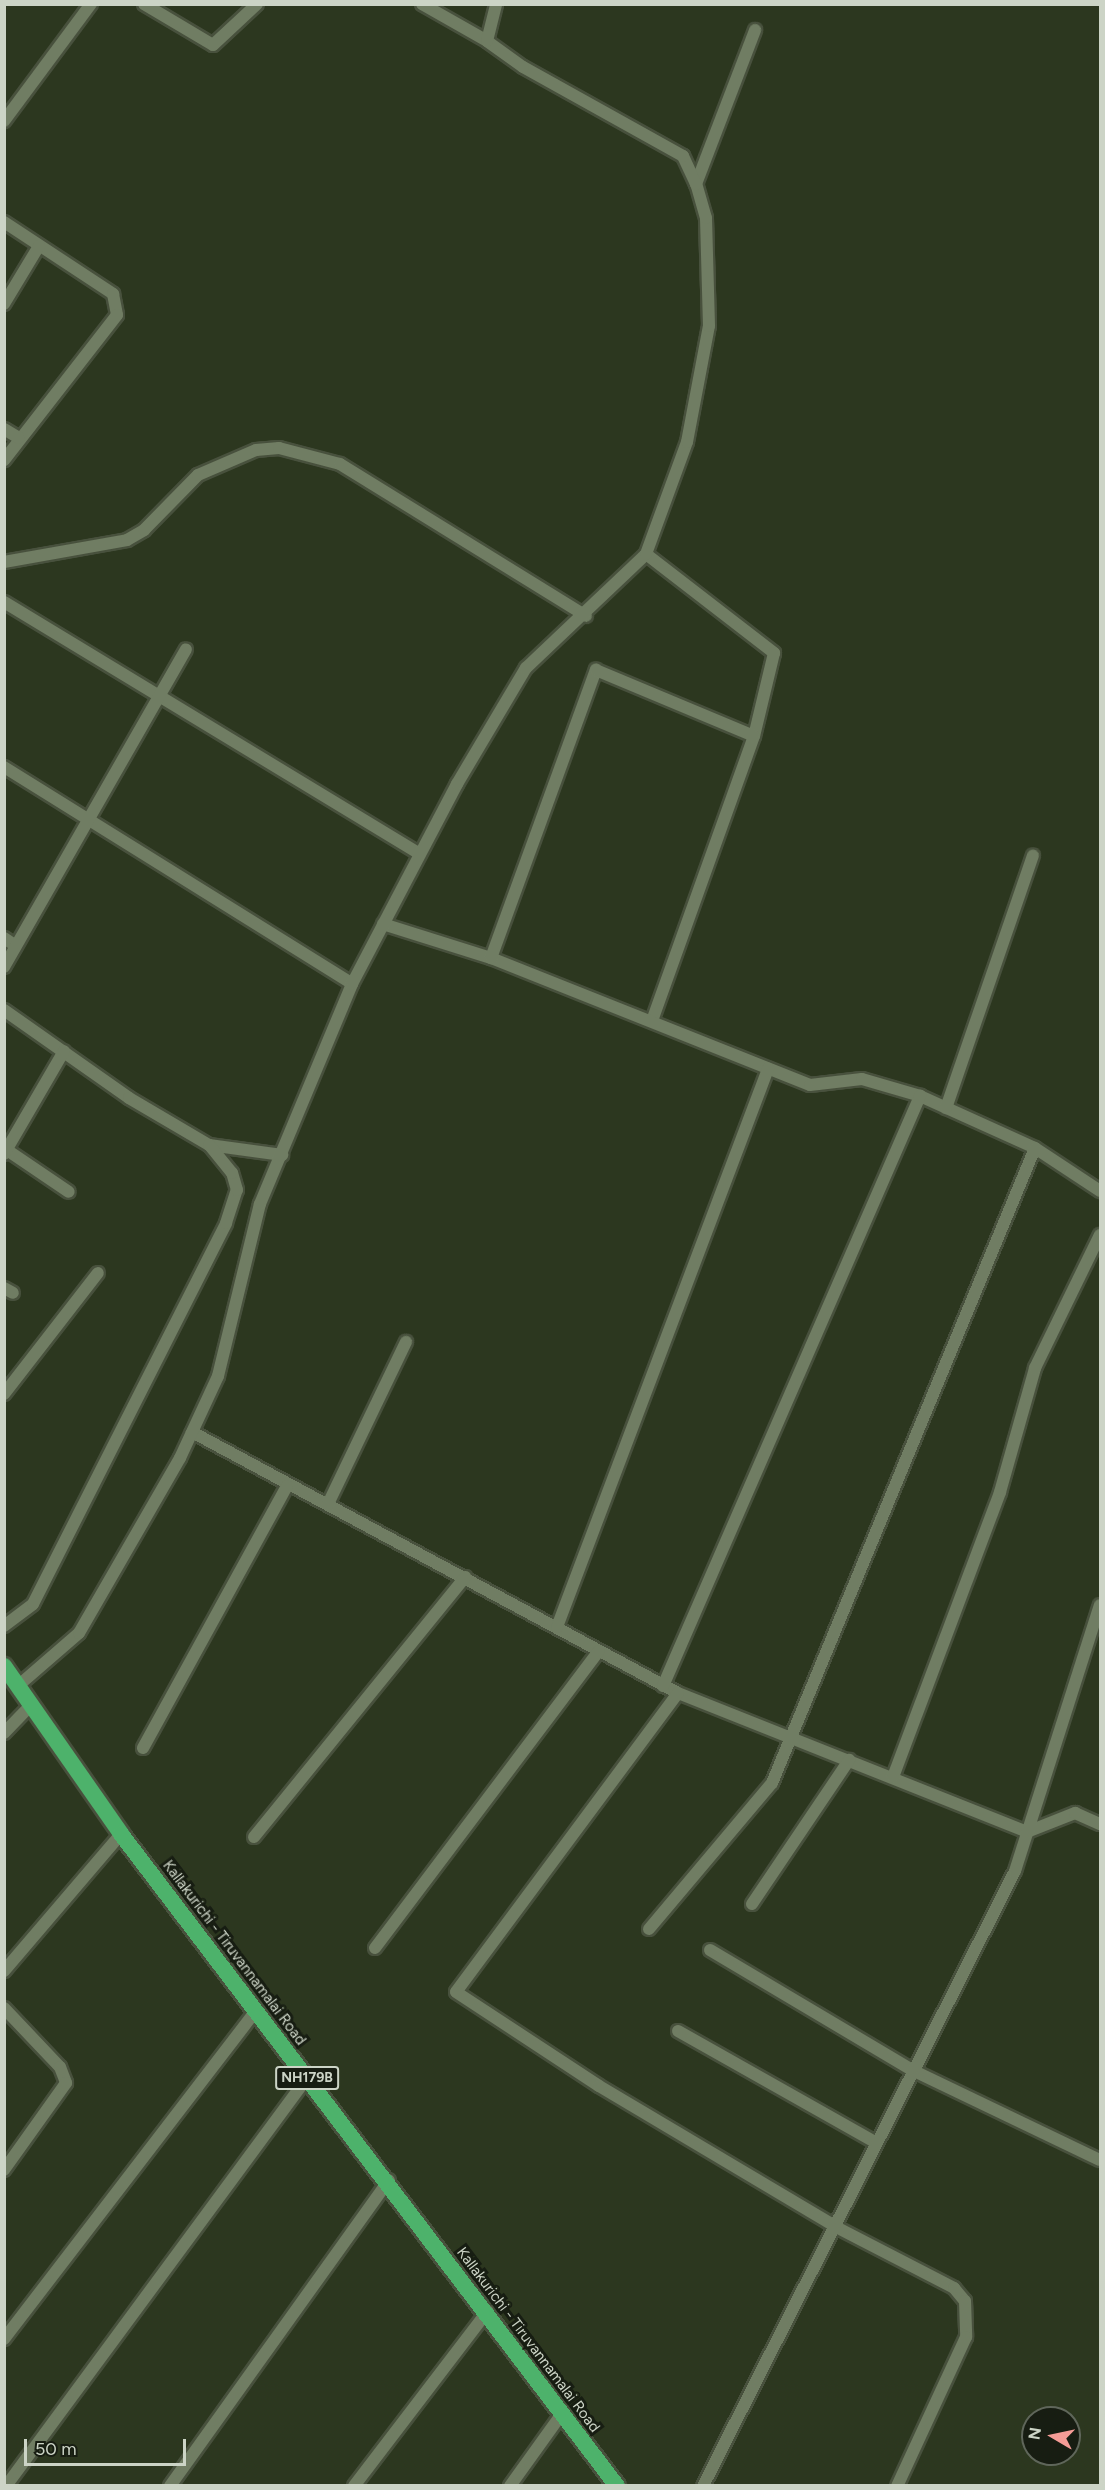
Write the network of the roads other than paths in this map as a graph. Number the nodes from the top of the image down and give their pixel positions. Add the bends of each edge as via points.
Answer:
1 (91, 4) edge
2 (144, 4) edge
3 (257, 4) edge
4 (422, 4) edge
5 (496, 4) edge
6 (755, 30) dead end
7 (487, 41) junction
8 (4, 121) edge
9 (696, 184) junction
10 (4, 222) edge
11 (39, 246) junction
12 (4, 303) edge
13 (4, 429) edge
14 (20, 438) junction
15 (4, 460) edge
16 (646, 554) junction
17 (4, 562) edge
18 (4, 602) edge
19 (586, 616) junction
20 (186, 649) dead end
21 (159, 695) junction
22 (754, 736) junction
23 (4, 767) edge
24 (88, 821) junction
25 (420, 854) junction
26 (1033, 856) dead end
27 (383, 924) junction
28 (4, 938) edge
29 (16, 946) junction
30 (491, 958) junction
31 (4, 967) edge
32 (352, 984) junction
33 (4, 1010) edge
34 (652, 1021) junction
35 (64, 1051) junction
36 (768, 1069) junction
37 (920, 1096) junction
38 (946, 1108) junction
39 (208, 1145) junction
40 (1035, 1148) junction
41 (5, 1150) edge
42 (282, 1155) junction
43 (1101, 1191) edge
44 (69, 1192) dead end
45 (1101, 1235) edge
46 (98, 1273) dead end
47 (406, 1342) dead end
48 (4, 1394) edge
49 (192, 1432) junction
50 (287, 1486) junction
51 (328, 1504) junction
52 (465, 1578) junction
53 (1101, 1605) edge
54 (4, 1626) edge
55 (557, 1627) junction
56 (598, 1651) junction
57 (4, 1666) edge
58 (20, 1685) junction
59 (663, 1686) junction
60 (678, 1693) junction
61 (30, 1706) junction
62 (4, 1733) edge
63 (794, 1739) junction
64 (143, 1748) dead end
65 (849, 1760) junction
66 (893, 1777) junction
67 (1101, 1824) edge
68 (1027, 1832) junction
69 (122, 1834) junction
70 (254, 1837) dead end
71 (752, 1904) dead end
72 (649, 1929) dead end
73 (375, 1948) dead end
74 (710, 1950) dead end
75 (4, 1971) edge
76 (4, 2008) edge
77 (255, 2012) junction
78 (678, 2031) dead end
79 (914, 2071) junction
80 (307, 2078) junction
81 (878, 2143) junction
82 (1101, 2160) edge
83 (4, 2170) edge
84 (389, 2180) junction
85 (836, 2226) junction
86 (488, 2311) junction
87 (4, 2339) edge
88 (561, 2415) junction
89 (6, 2486) edge
90 (170, 2486) edge
91 (354, 2486) edge
92 (510, 2486) edge
93 (617, 2486) edge
94 (704, 2486) edge
95 (897, 2486) edge

1 - 8 street
2 - 3 street via 213,45
4 - 7 street
5 - 7 street
6 - 9 street
7 - 9 street via 523,67 683,156
9 - 16 street via 706,218 709,326 687,442
10 - 11 street
11 - 12 street
11 - 14 street via 113,294 117,315
13 - 14 street
14 - 15 street
16 - 19 street
16 - 22 street via 774,653
17 - 19 street via 127,540 144,530 198,475 256,450 279,448 340,464
18 - 21 street
19 - 25 street via 526,668
20 - 21 street
21 - 24 street
21 - 25 street
22 - 30 street via 596,670
22 - 34 street
23 - 24 street
24 - 29 street
24 - 32 street
25 - 27 street
26 - 38 street
27 - 30 street
27 - 32 street
28 - 29 street
29 - 31 street
30 - 34 street
32 - 42 street
33 - 35 street
34 - 36 street
35 - 39 street
35 - 41 street
36 - 37 street via 810,1085 862,1079
36 - 55 street
37 - 38 street
37 - 59 street
38 - 40 street
39 - 42 street
39 - 54 street via 232,1173 237,1190 225,1223 33,1604
40 - 43 street
40 - 63 street
41 - 44 street
42 - 49 street via 260,1204 218,1376
45 - 66 street via 1035,1368 1000,1492
46 - 48 street
47 - 51 street
49 - 50 street
49 - 58 street via 79,1633
50 - 51 street
50 - 64 street
51 - 52 street
52 - 55 street
52 - 70 street
53 - 68 street
55 - 56 street
56 - 59 street
56 - 73 street
57 - 58 highway, Kallakurichi - Tiruvannamalai Road / NH179B
58 - 61 highway, Kallakurichi - Tiruvannamalai Road / NH179B
59 - 60 street
60 - 63 street
60 - 85 street via 456,1992 599,2086
61 - 62 street
61 - 69 highway, Kallakurichi - Tiruvannamalai Road / NH179B
63 - 65 street
63 - 72 street via 758,1804
65 - 66 street
65 - 71 street
66 - 68 street
67 - 68 street via 1075,1813
68 - 79 street via 1015,1871
69 - 75 street
69 - 77 highway, Kallakurichi - Tiruvannamalai Road / NH179B
74 - 79 street
76 - 83 street via 60,2067 66,2083
77 - 80 highway, Kallakurichi - Tiruvannamalai Road / NH179B
77 - 87 street
78 - 81 street
79 - 81 street
79 - 82 street
80 - 84 highway, Kallakurichi - Tiruvannamalai Road / NH179B
80 - 89 street
81 - 85 street
84 - 86 highway, Kallakurichi - Tiruvannamalai Road / NH179B
84 - 90 street
85 - 94 street
85 - 95 street via 954,2288 969,2317 959,2357
86 - 88 highway, Kallakurichi - Tiruvannamalai Road / NH179B
86 - 91 street
88 - 92 street
88 - 93 highway, Kallakurichi - Tiruvannamalai Road / NH179B

